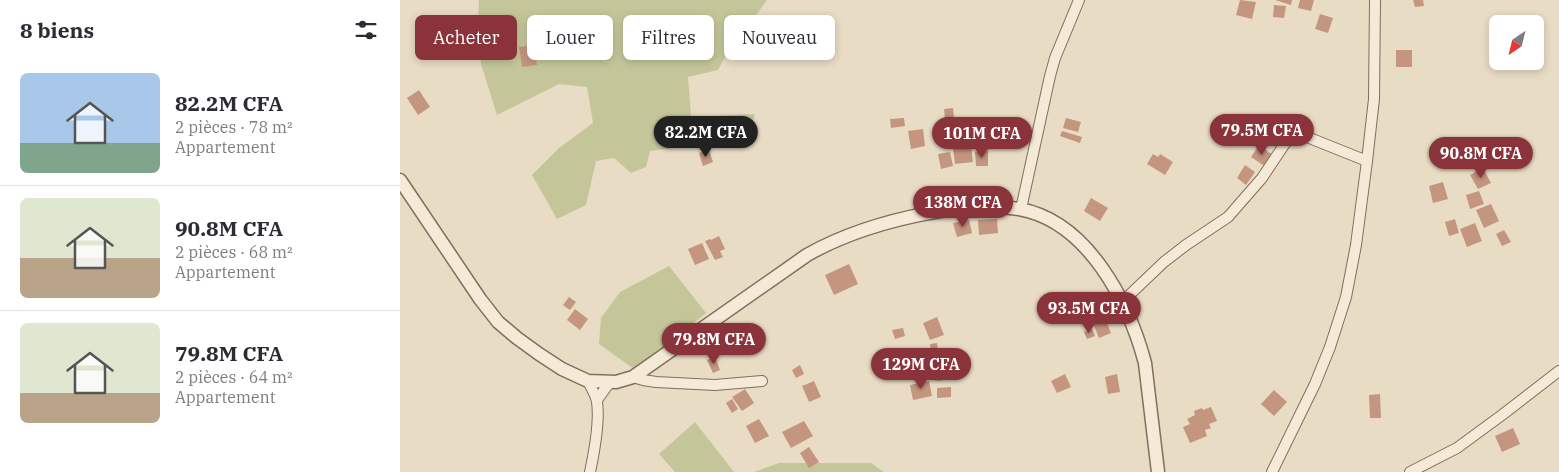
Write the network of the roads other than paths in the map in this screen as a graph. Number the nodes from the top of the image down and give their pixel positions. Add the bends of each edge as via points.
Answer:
1 (1078, 0) edge
2 (1375, 0) edge
3 (1367, 162) junction
4 (400, 180) edge
5 (1021, 209) junction
6 (1122, 302) junction
7 (1559, 371) edge
8 (633, 377) junction
9 (588, 381) junction
10 (762, 381) dead end
11 (610, 382) junction
12 (597, 400) junction
13 (590, 472) edge
14 (1158, 472) edge
15 (1272, 472) edge
16 (1410, 472) edge

1 - 5 street via 1055,58
2 - 3 street via 1374,99
3 - 6 street via 1302,135 1293,136 1228,217 1186,245
3 - 15 street via 1346,297 1315,384
4 - 9 street via 498,322 538,354
5 - 6 street via 1046,218 1084,245
5 - 8 street via 970,206 930,213 869,228 823,246
6 - 14 street via 1145,363
7 - 16 street via 1457,448
8 - 10 street via 656,382 715,385
8 - 11 street
9 - 11 street
9 - 12 street
11 - 12 street
12 - 13 street

